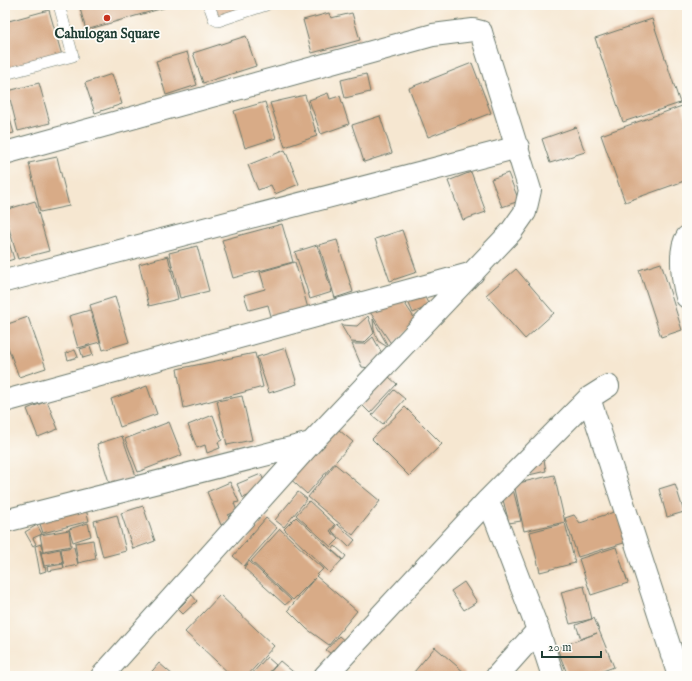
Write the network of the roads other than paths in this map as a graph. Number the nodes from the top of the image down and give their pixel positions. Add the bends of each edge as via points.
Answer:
1 (59, 5) edge
2 (209, 5) edge
3 (266, 5) edge
4 (5, 74) edge
5 (518, 147) junction
6 (5, 153) edge
7 (687, 238) edge
8 (473, 273) junction
9 (5, 281) edge
10 (687, 297) edge
11 (608, 386) dead end
12 (589, 398) junction
13 (5, 401) edge
14 (311, 442) junction
15 (487, 501) junction
16 (5, 521) edge
17 (538, 630) junction
18 (102, 676) edge
19 (325, 676) edge
20 (497, 676) edge
21 (553, 676) edge
22 (679, 676) edge

1 - 4 lane via 73,56
2 - 3 lane via 214,19 218,21
5 - 6 street via 481,32 472,30 433,35
5 - 8 street via 530,190 524,212 511,232
5 - 9 street
7 - 10 street via 682,253
8 - 13 street
8 - 14 street
11 - 12 street
12 - 15 street
12 - 22 street
14 - 16 street
14 - 18 street
15 - 17 street
15 - 19 street
17 - 20 street
17 - 21 street

